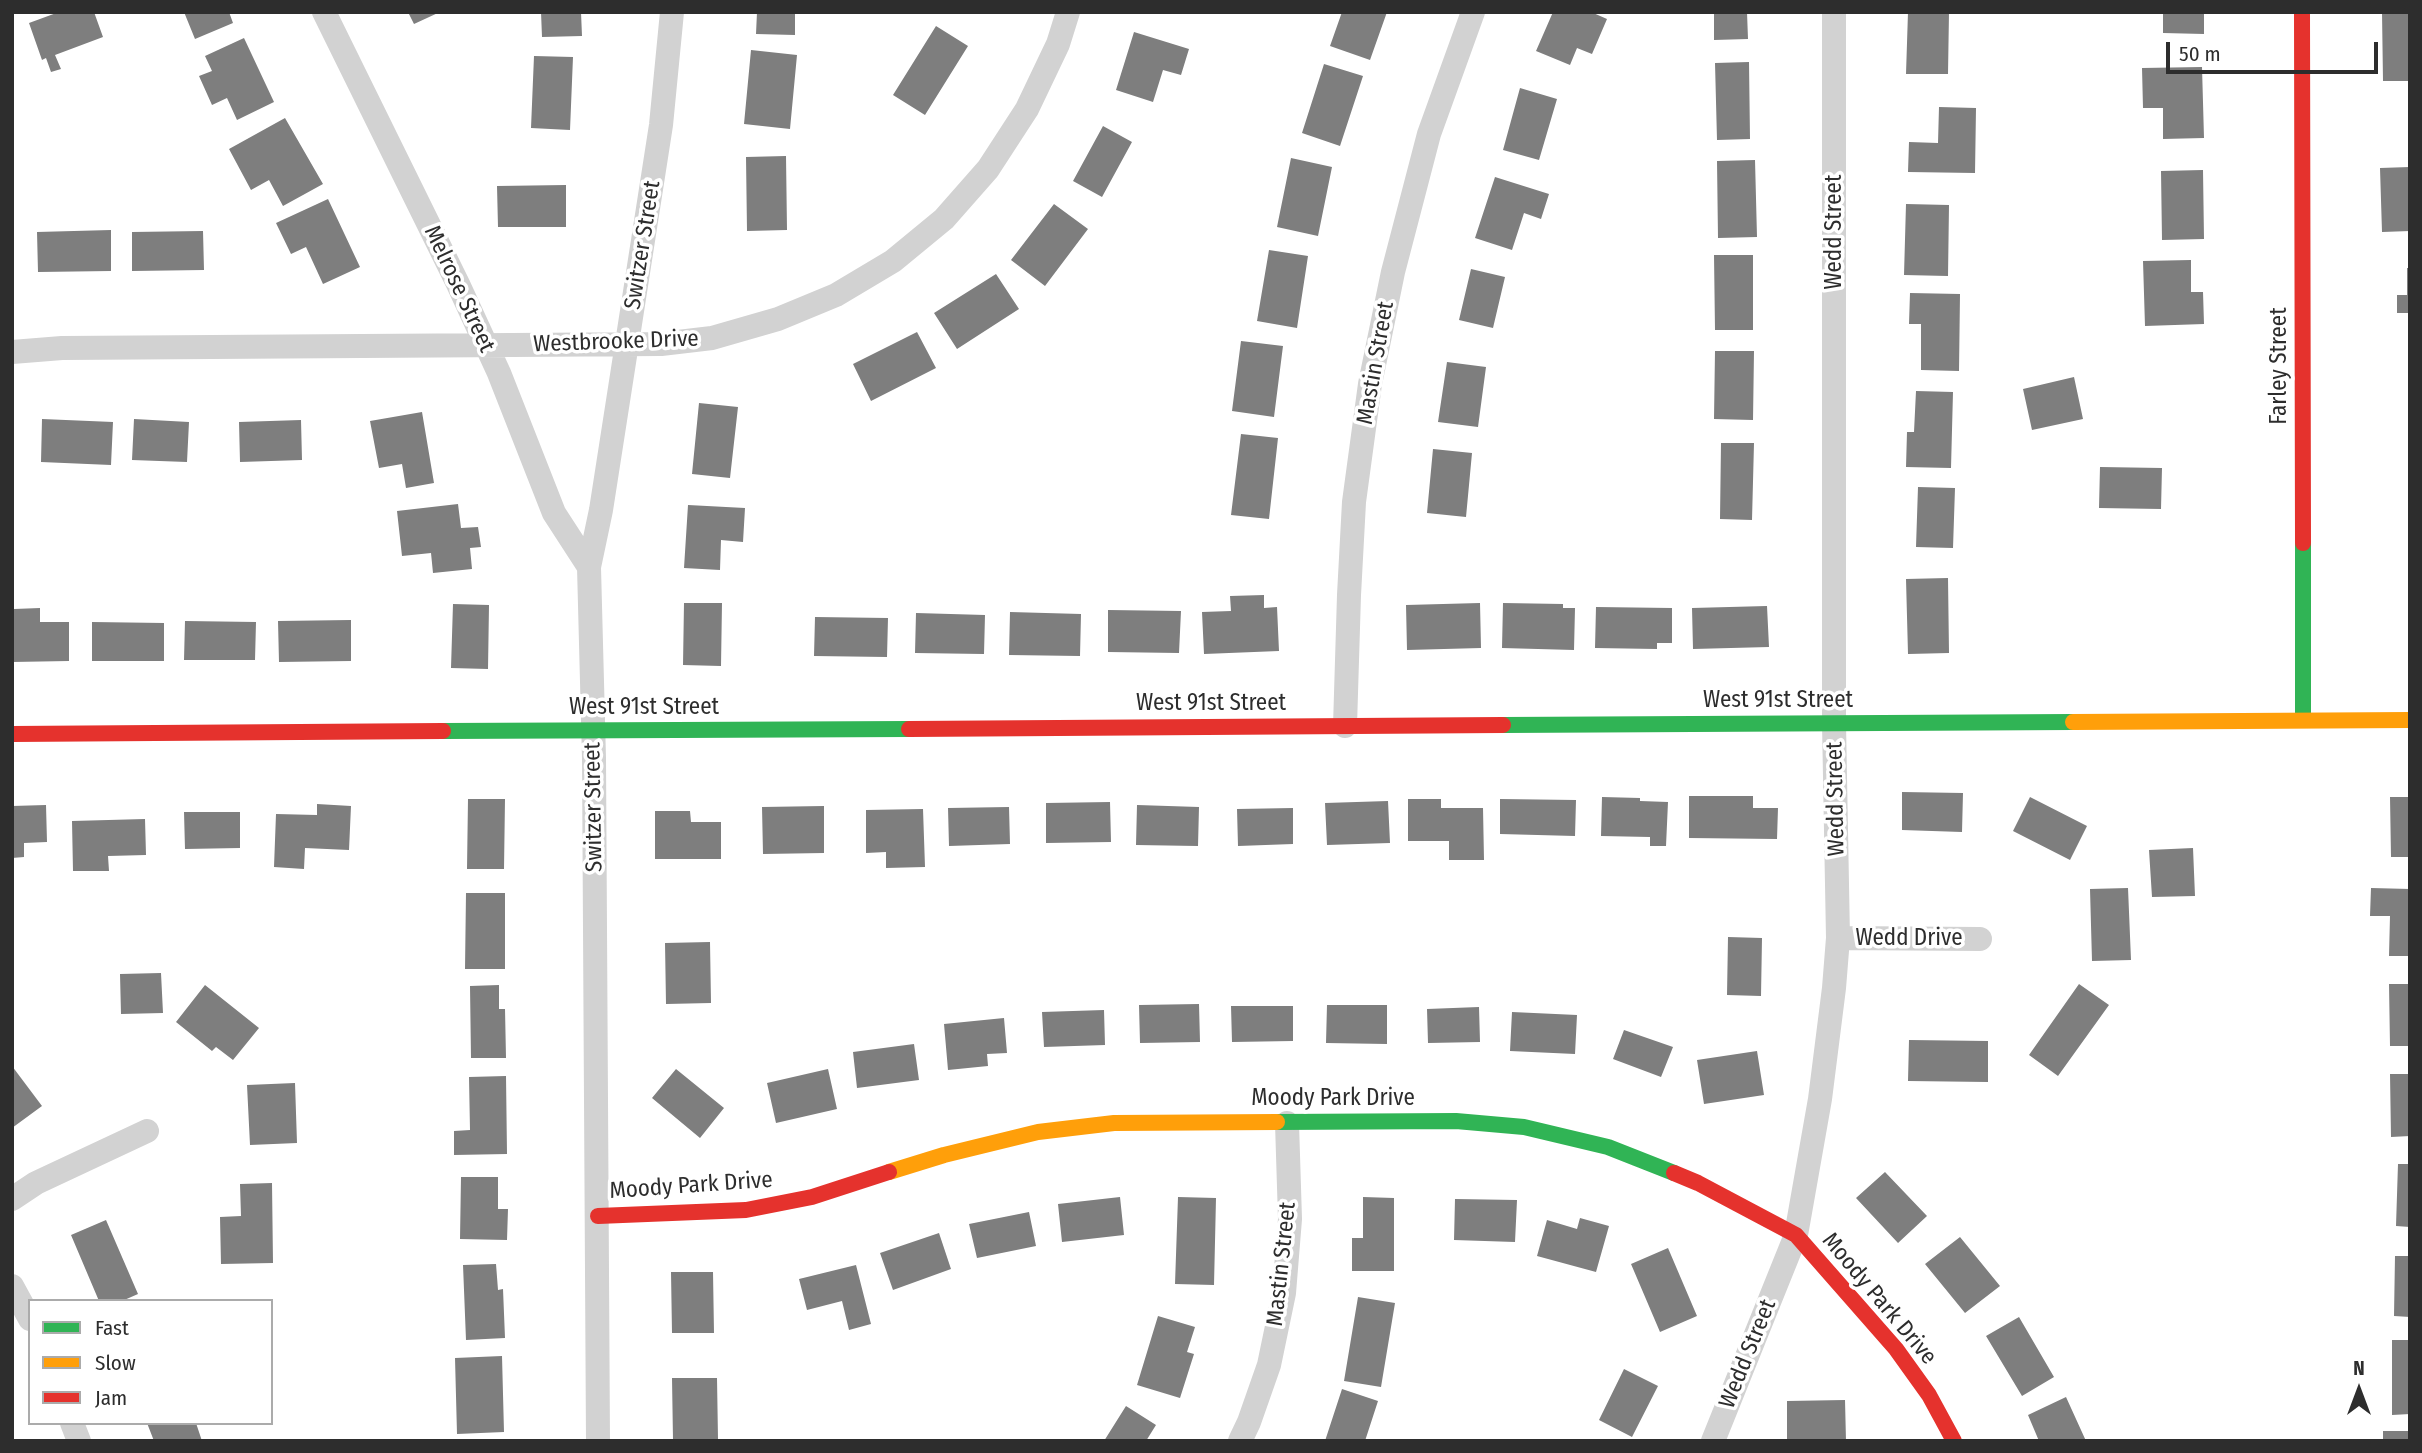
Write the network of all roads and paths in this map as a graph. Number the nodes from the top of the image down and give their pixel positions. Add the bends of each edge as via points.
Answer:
1 (324, 12) edge
2 (672, 12) edge
3 (1068, 12) edge
4 (1473, 12) edge
5 (1834, 12) edge
6 (2302, 12) edge
7 (627, 345) junction
8 (485, 346) junction
9 (12, 352) edge
10 (589, 567) junction
11 (2304, 720) junction
12 (2410, 720) edge
13 (1835, 723) junction
14 (1345, 726) junction
15 (593, 731) junction
16 (12, 734) edge
17 (1838, 939) junction
18 (1980, 939) dead end
19 (1287, 1122) junction
20 (147, 1130) dead end
21 (12, 1199) edge
22 (598, 1216) junction
23 (1796, 1235) junction
24 (12, 1286) edge
25 (28, 1315) edge
26 (598, 1441) edge
27 (1240, 1441) edge
28 (1713, 1441) edge
29 (1954, 1441) edge

1 - 8 street, Melrose Street
2 - 7 street, Switzer Street via 662,125
3 - 7 street, Westbrooke Drive via 1027,109 988,169 944,219 893,261 836,295 778,319 712,338
4 - 14 street, Mastin Street via 1429,134 1370,384 1354,502
5 - 13 street, Wedd Street
6 - 11 street, Farley Street
7 - 8 street, Westbrooke Drive
7 - 10 street, Switzer Street
8 - 9 street, Westbrooke Drive
8 - 10 street, Melrose Street via 554,513
10 - 15 street, Switzer Street
11 - 12 street, West 91st Street
11 - 13 street, West 91st Street
13 - 14 street, West 91st Street
13 - 17 street, Wedd Street
14 - 15 street, West 91st Street
15 - 16 street, West 91st Street
15 - 22 street, Switzer Street
17 - 18 street, Wedd Drive
17 - 23 street, Wedd Street via 1820,1099
19 - 22 street, Moody Park Drive via 1114,1124 1038,1132 944,1155 812,1197 746,1210
19 - 23 street, Moody Park Drive via 1456,1121 1524,1127 1620,1152 1698,1183
19 - 27 street, Mastin Street via 1290,1219 1284,1293 1269,1365
20 - 21 street
22 - 26 street, Switzer Street
23 - 28 street, Wedd Street
23 - 29 street, Moody Park Drive via 1896,1349
24 - 25 street

